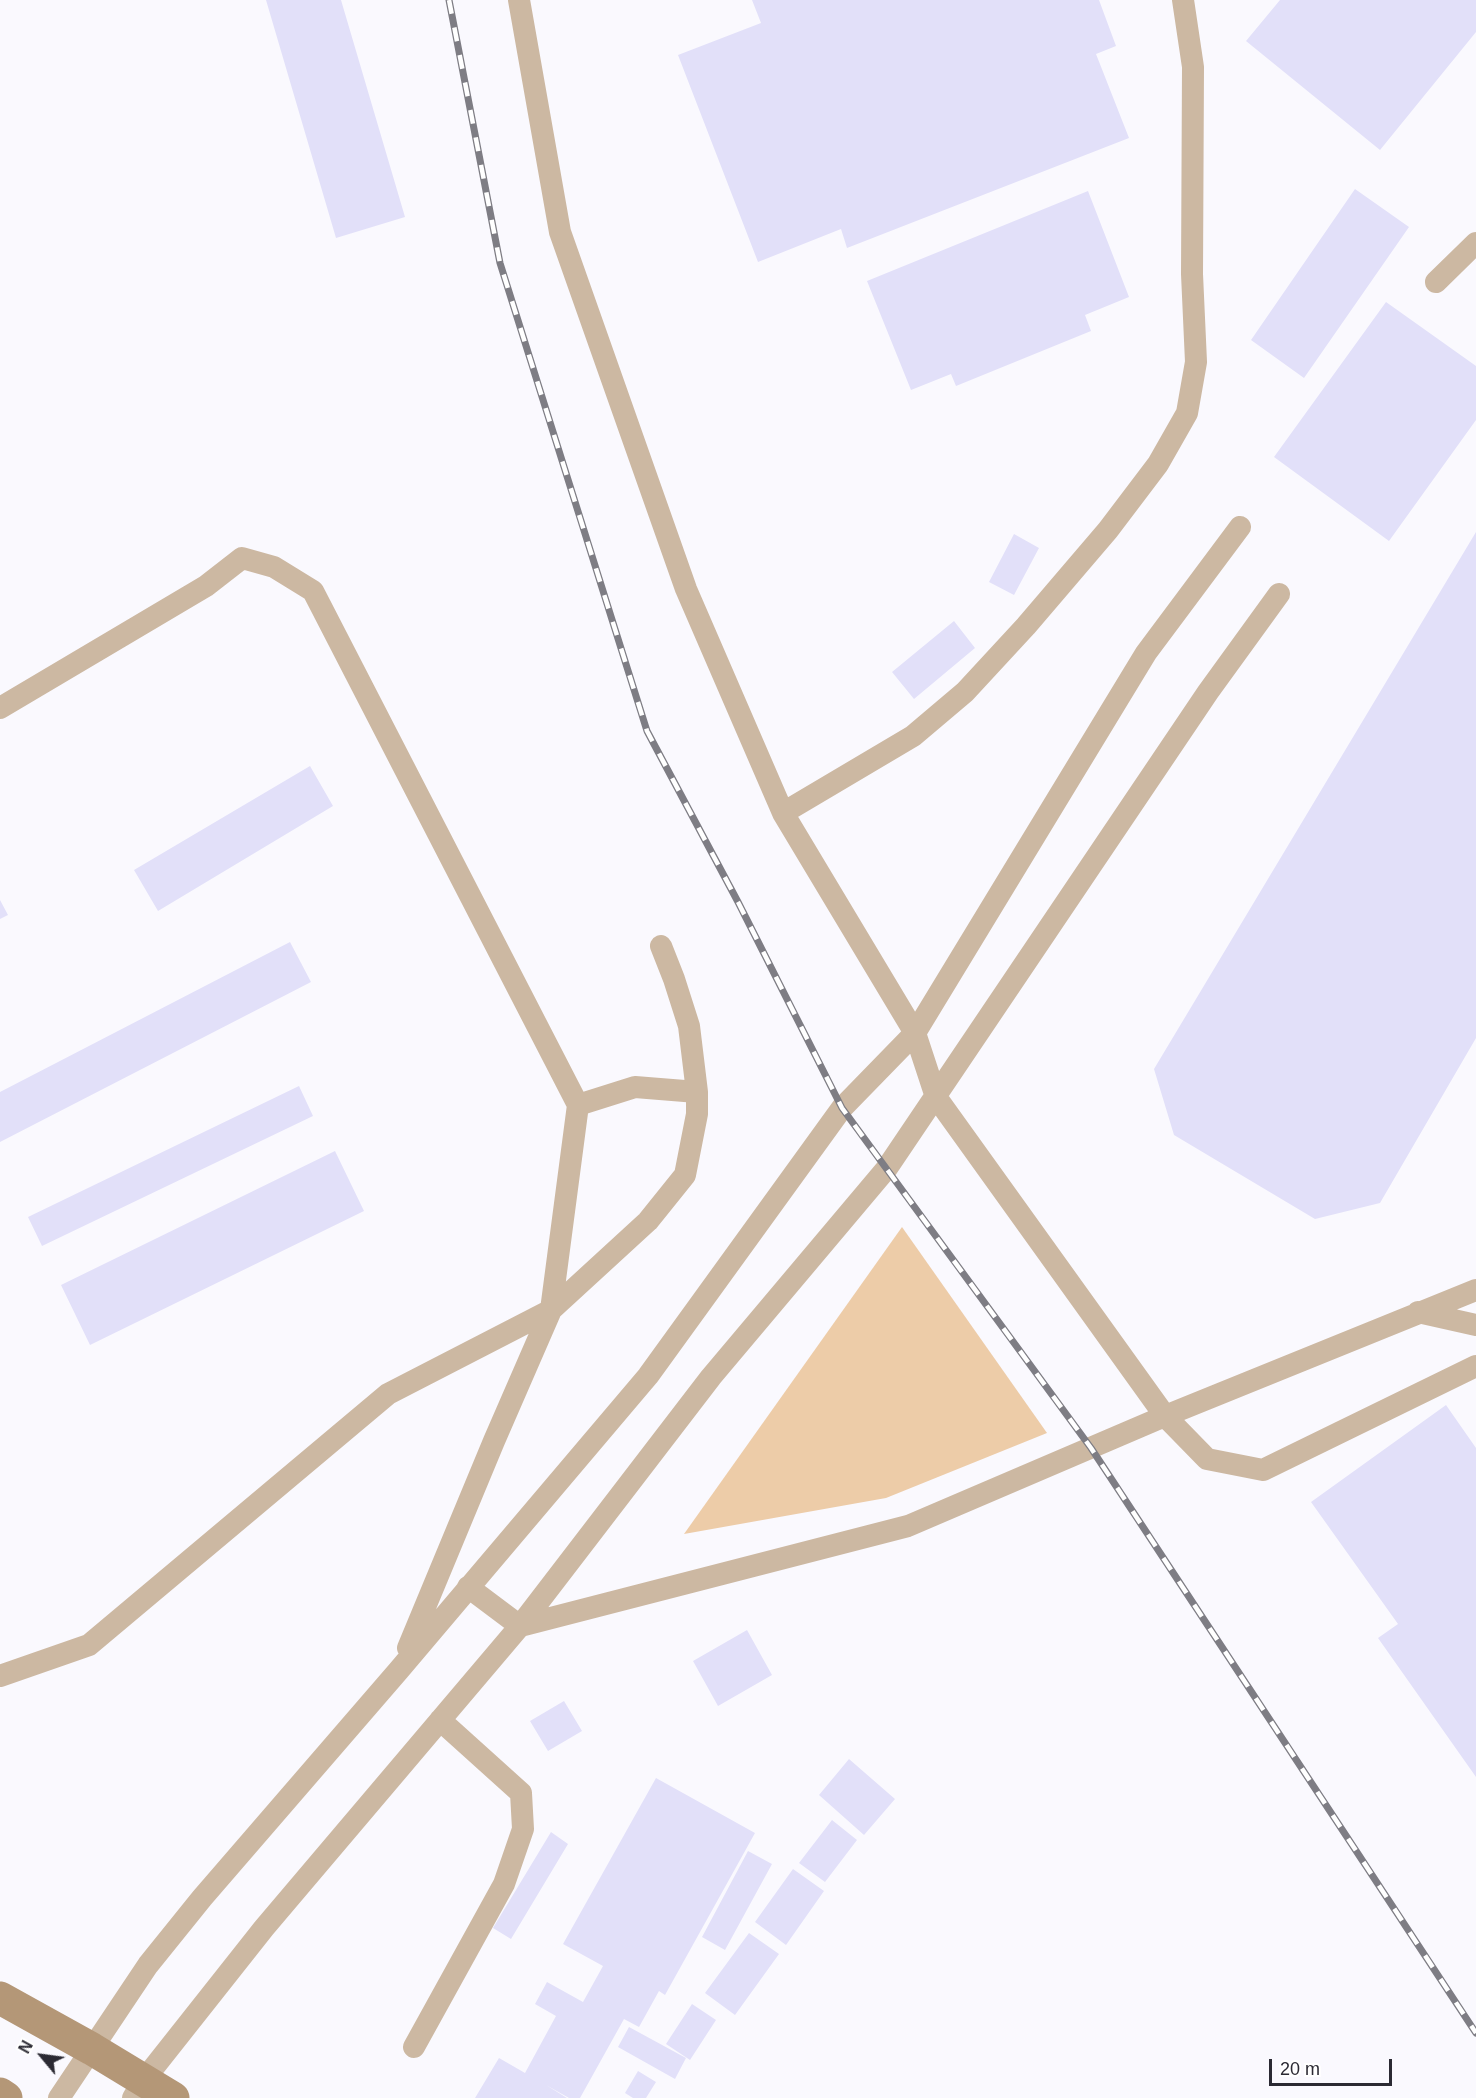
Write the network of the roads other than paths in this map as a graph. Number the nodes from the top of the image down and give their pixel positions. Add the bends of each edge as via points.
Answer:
1 (519, 0) edge
2 (1183, 0) edge
3 (1476, 243) edge
4 (1436, 282) dead end
5 (1240, 527) dead end
6 (1279, 594) dead end
7 (0, 708) edge
8 (783, 813) junction
9 (661, 946) dead end
10 (915, 1033) junction
11 (697, 1092) junction
12 (936, 1097) junction
13 (578, 1105) junction
14 (1476, 1290) edge
15 (551, 1310) junction
16 (1418, 1312) junction
17 (1476, 1325) edge
18 (1476, 1366) edge
19 (1165, 1416) junction
20 (468, 1587) junction
21 (520, 1626) junction
22 (399, 1670) junction
23 (0, 1676) edge
24 (440, 1720) junction
25 (0, 1998) edge
26 (414, 2047) dead end
27 (92, 2049) junction
28 (138, 2090) edge
29 (0, 2094) edge
30 (6, 2098) edge
31 (59, 2098) edge
32 (173, 2098) edge

1 - 8 lane via 560,232 686,589
2 - 8 lane via 1193,67 1196,362 1187,413 1158,464 1107,530 965,692 913,736
3 - 4 lane
5 - 10 lane via 1146,653
6 - 12 lane via 1208,692
7 - 13 lane via 206,586 242,558 274,567 313,591
8 - 10 lane
9 - 11 lane via 689,1026
10 - 12 lane
10 - 20 lane via 842,1108 648,1376
11 - 13 lane via 635,1087
11 - 15 lane via 697,1114 685,1175 648,1221
12 - 19 lane
12 - 21 lane via 887,1168 711,1377
13 - 15 lane
14 - 16 lane
15 - 22 lane
15 - 23 lane via 388,1394 89,1645
16 - 17 lane
16 - 19 lane
18 - 19 lane via 1263,1470 1207,1459
19 - 21 lane via 908,1526
20 - 21 lane
20 - 22 lane
21 - 24 lane
22 - 27 lane via 202,1898 148,1965
24 - 26 lane via 521,1793 523,1830 504,1884
24 - 28 lane via 264,1928
25 - 27 main road
27 - 28 main road
27 - 31 lane
28 - 32 main road
29 - 30 main road

